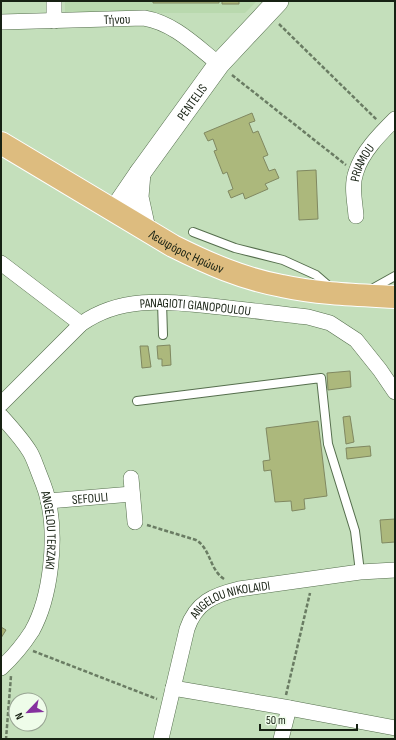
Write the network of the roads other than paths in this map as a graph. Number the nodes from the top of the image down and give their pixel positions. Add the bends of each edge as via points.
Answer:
1 (54, 1) edge
2 (273, 7) edge
3 (54, 21) junction
4 (1, 22) edge
5 (219, 64) junction
6 (390, 124) edge
7 (1, 143) edge
8 (140, 173) junction
9 (114, 211) junction
10 (356, 216) dead end
11 (144, 229) junction
12 (192, 232) dead end
13 (1, 263) edge
14 (395, 276) edge
15 (336, 293) junction
16 (362, 295) junction
17 (395, 297) edge
18 (162, 302) junction
19 (81, 324) junction
20 (163, 335) dead end
21 (395, 392) edge
22 (137, 401) dead end
23 (1, 404) edge
24 (1, 416) edge
25 (131, 478) dead end
26 (132, 494) junction
27 (48, 501) junction
28 (135, 522) road end
29 (395, 570) edge
30 (360, 572) junction
31 (1, 668) edge
32 (173, 688) junction
33 (286, 707) junction
34 (395, 728) edge
35 (161, 739) edge
36 (281, 739) edge

1 - 3 street
2 - 5 street, PENTELIS
3 - 4 street, Τήνου
3 - 5 street, Τήνου via 144,18 152,20 183,35
5 - 8 street, PENTELIS
6 - 10 street, PRIAMOU via 366,152 355,172
7 - 9 main road, Λεωφόρος Ηρώων
8 - 9 street, PENTELIS
8 - 11 street via 138,198
9 - 11 main road, Λεωφόρος Ηρώων
11 - 15 main road, Λεωφόρος Ηρώων via 228,271 282,286
12 - 15 lane via 235,248 284,260 316,275
13 - 19 street
14 - 16 lane
15 - 16 main road, Λεωφόρος Ηρώων
16 - 17 main road, Λεωφόρος Ηρώων
18 - 19 street, PANAGIOTI GIANOPOULOU via 118,306 104,310
18 - 20 lane
18 - 21 street, PANAGIOTI GIANOPOULOU via 308,317 330,323 356,340
19 - 23 street, PANAGIOTI GIANOPOULOU
22 - 30 lane via 321,378 328,444 355,531
24 - 27 street, ANGELOU TERZAKI via 30,453
25 - 26 street
26 - 27 street, SEFOULI
26 - 28 street
27 - 31 street, ANGELOU TERZAKI via 51,555 47,589 32,630 17,652
29 - 30 street, ANGELOU NIKOLAIDI
30 - 32 street, ANGELOU NIKOLAIDI via 240,589 207,600 191,619
32 - 33 street
32 - 35 street, ANGELOU NIKOLAIDI
33 - 34 street
33 - 36 street

